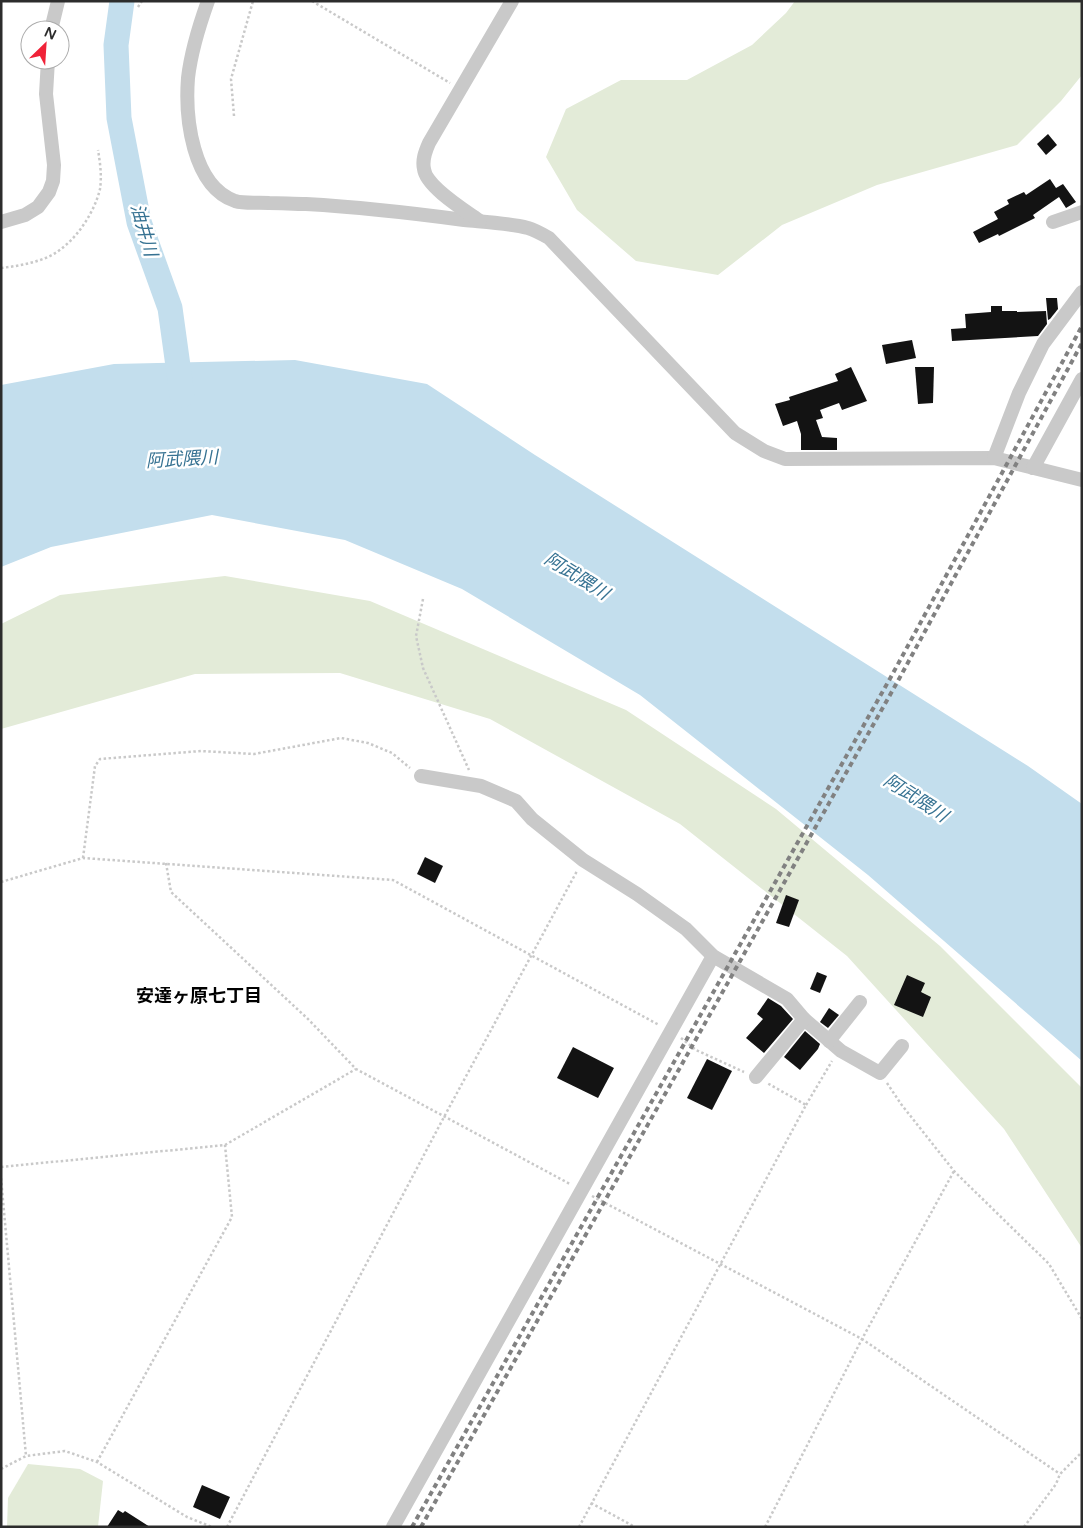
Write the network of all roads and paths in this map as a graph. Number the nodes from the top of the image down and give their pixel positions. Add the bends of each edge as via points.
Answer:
1 (58, 1) edge
2 (142, 1) edge
3 (208, 1) edge
4 (253, 1) edge
5 (312, 1) edge
6 (512, 1) edge
7 (138, 7) dead end
8 (53, 20) edge
9 (47, 70) edge
10 (460, 89) junction
11 (234, 116) dead end
12 (98, 150) dead end
13 (1082, 212) edge
14 (1, 222) edge
15 (481, 222) junction
16 (1053, 222) dead end
17 (1, 268) edge
18 (1082, 292) edge
19 (1082, 379) edge
20 (994, 458) junction
21 (1033, 468) junction
22 (1082, 480) edge
23 (423, 599) dead end
24 (421, 776) joint
25 (476, 785) junction
26 (83, 858) junction
27 (583, 860) junction
28 (1, 882) edge
29 (531, 955) junction
30 (713, 956) junction
31 (860, 1002) dead end
32 (804, 1020) junction
33 (671, 1031) junction
34 (834, 1045) junction
35 (902, 1046) dead end
36 (356, 1069) dead end
37 (880, 1073) junction
38 (756, 1077) junction
39 (806, 1105) junction
40 (225, 1145) junction
41 (1, 1167) edge
42 (954, 1171) junction
43 (1, 1178) edge
44 (1082, 1319) edge
45 (1082, 1452) edge
46 (26, 1456) junction
47 (97, 1462) junction
48 (1, 1469) edge
49 (591, 1503) junction
50 (212, 1527) edge
51 (227, 1527) edge
52 (393, 1527) edge
53 (578, 1527) edge
54 (635, 1527) edge
55 (766, 1527) edge
56 (1024, 1527) edge

1 - 8 street
2 - 7 path
3 - 15 street via 192,56 188,112 196,156 210,184 221,194 249,203 363,208
4 - 11 path via 231,78
5 - 10 path
6 - 10 street
9 - 14 street via 46,94 53,182 38,208
10 - 15 street via 429,143 423,159 424,172 437,189
12 - 17 path via 100,189 77,234 50,256
13 - 16 street
15 - 20 street via 530,228 549,238 735,433 764,451 786,459
18 - 20 street via 1043,344 1019,393
19 - 21 street
20 - 21 street
21 - 22 street
23 - 25 path via 416,636 423,668
24 - 25 street
24 - 26 path via 392,753 368,743 341,738 254,754 201,751 100,759 95,766
25 - 27 street via 516,801 532,819
26 - 28 path
26 - 29 path via 393,880
27 - 29 path
27 - 30 street via 686,929
29 - 33 path
29 - 51 path
30 - 32 street via 787,999
30 - 33 street
31 - 34 street
32 - 34 street
32 - 38 street
33 - 38 path via 696,1050
33 - 52 street
34 - 37 street
34 - 39 path
35 - 37 street
36 - 40 path
37 - 42 path
38 - 39 path
39 - 49 path
40 - 41 path
40 - 47 path via 232,1218
42 - 44 path via 1049,1264
42 - 55 path via 862,1339
43 - 46 path
45 - 56 path via 1060,1474
46 - 47 path via 65,1451
46 - 48 path
47 - 50 path via 187,1517
49 - 53 path
49 - 54 path

